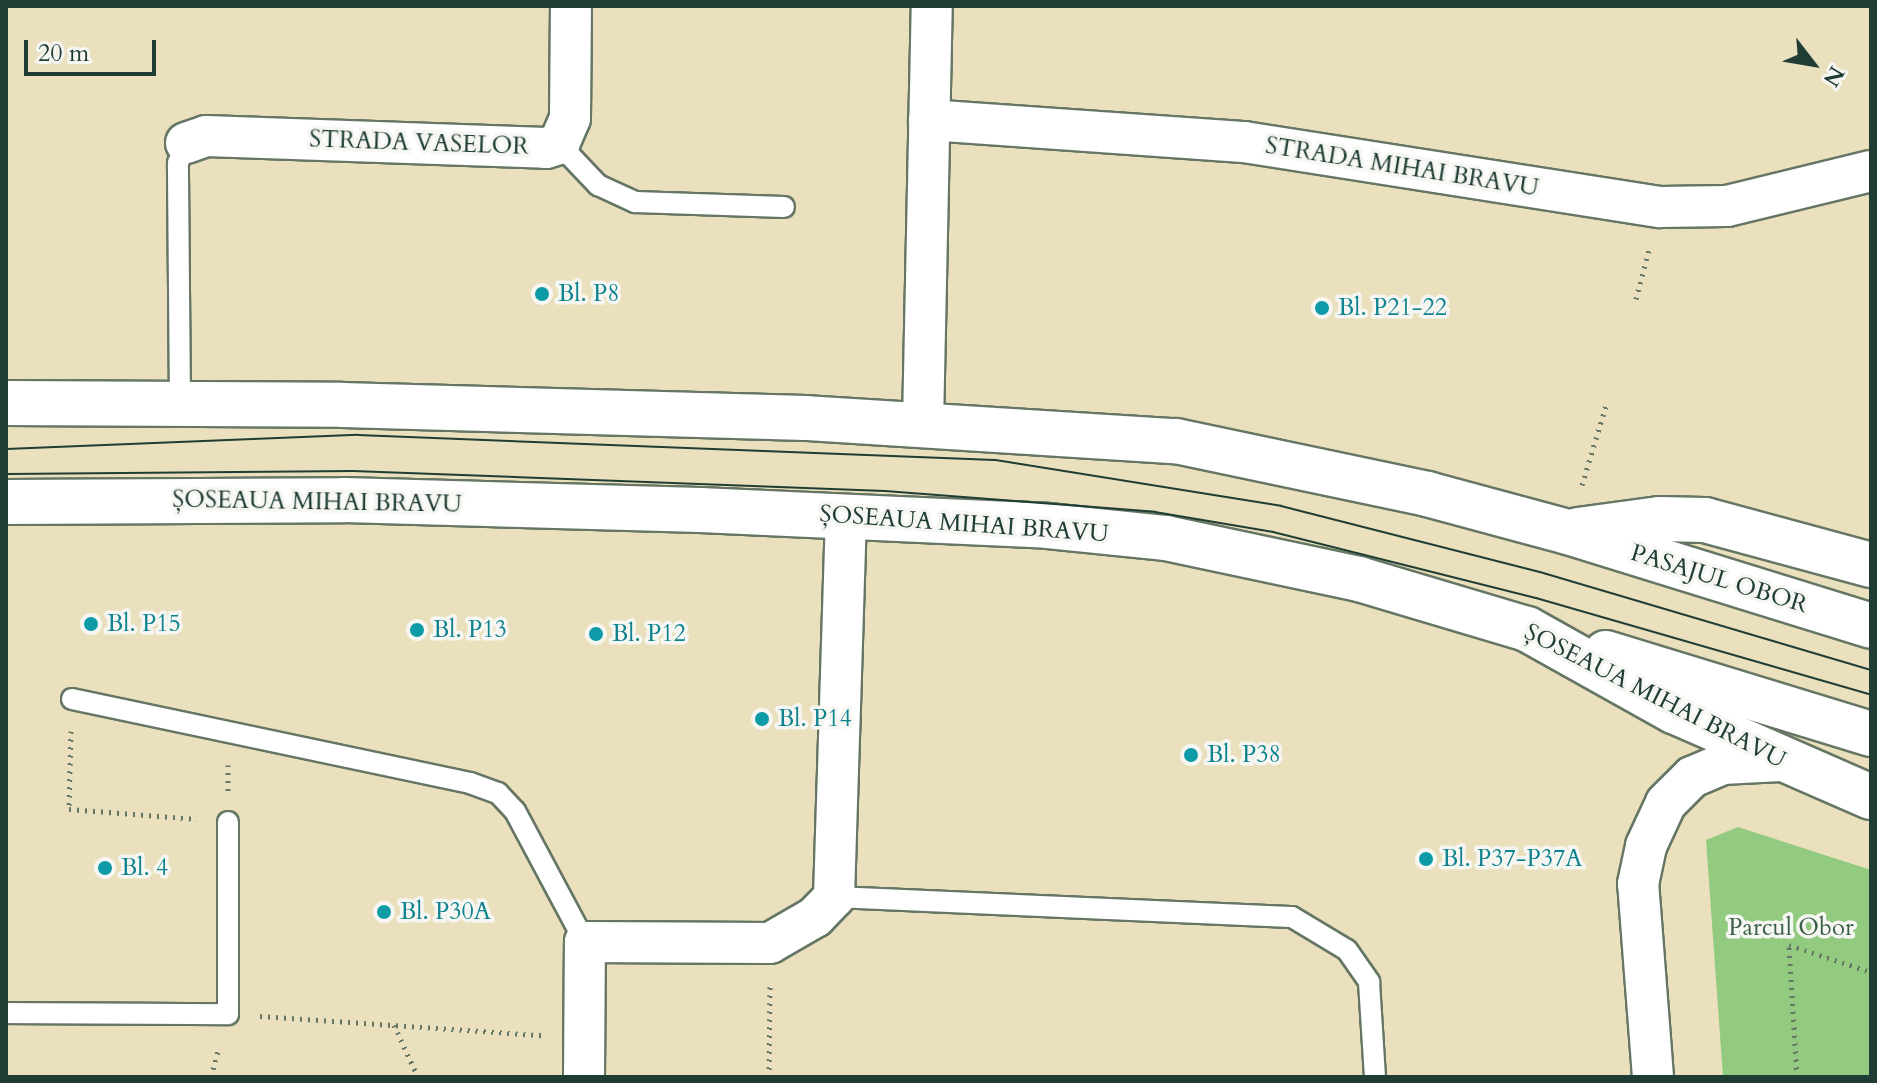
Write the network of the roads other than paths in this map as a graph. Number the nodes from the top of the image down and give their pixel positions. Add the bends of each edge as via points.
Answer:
1 (571, 6) edge
2 (932, 6) edge
3 (929, 120) junction
4 (186, 143) joint
5 (559, 144) junction
6 (1871, 171) edge
7 (784, 207) dead end
8 (6, 403) edge
9 (180, 403) junction
10 (923, 424) junction
11 (6, 502) edge
12 (846, 515) junction
13 (1568, 532) junction
14 (1871, 565) edge
15 (1871, 626) edge
16 (1527, 629) junction
17 (72, 699) road end
18 (1871, 734) edge
19 (1780, 761) junction
20 (1871, 797) edge
21 (228, 822) road end
22 (834, 897) junction
23 (585, 942) junction
24 (6, 1013) edge
25 (584, 1077) edge
26 (1375, 1077) edge
27 (1653, 1077) edge

1 - 5 street, STRADA VASELOR via 570,118
2 - 3 street
3 - 6 street, STRADA MIHAI BRAVU via 1244,142 1660,207 1727,206
3 - 10 street
4 - 5 street, STRADA VASELOR via 206,136 546,148
4 - 9 lane via 178,163
5 - 7 lane via 598,185 635,202
8 - 9 main road
9 - 10 main road
10 - 13 main road via 1176,441 1244,452
11 - 12 main road, ȘOSEAUA MIHAI BRAVU via 344,500
12 - 16 main road, ȘOSEAUA MIHAI BRAVU via 1166,538 1359,579
12 - 22 street
13 - 14 main road via 1659,519 1705,520
13 - 15 main road, PASAJUL OBOR
16 - 18 main road
16 - 19 main road, ȘOSEAUA MIHAI BRAVU via 1674,711
17 - 23 lane via 498,793 515,811
19 - 20 main road, ȘOSEAUA MIHAI BRAVU
19 - 27 street via 1723,764 1692,777 1666,803 1646,846 1638,884
21 - 24 lane via 228,1014
22 - 23 street via 815,917 770,943
22 - 26 lane via 1292,917 1347,950 1369,982
23 - 25 street

